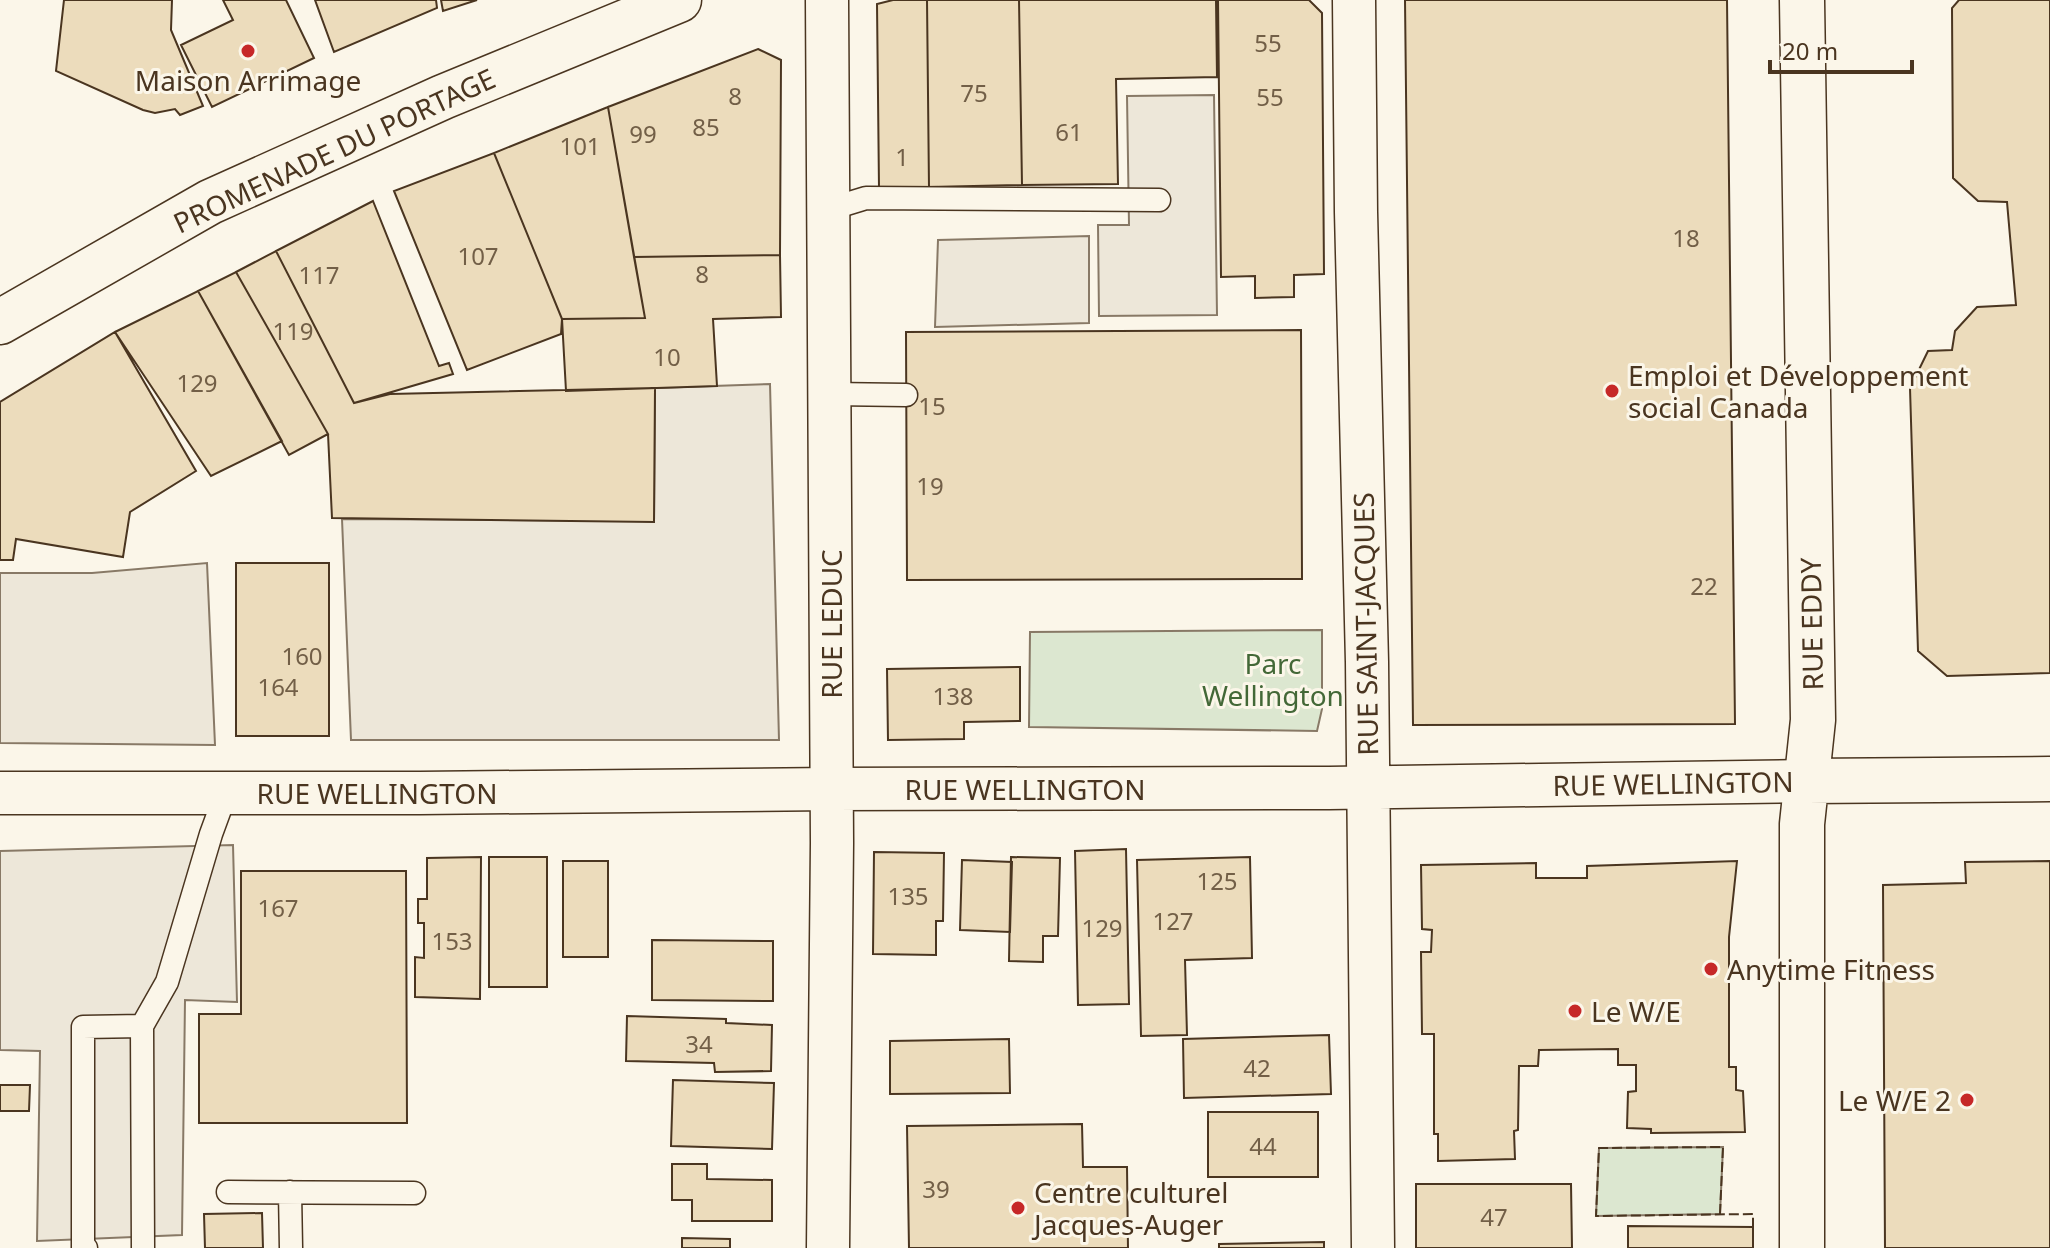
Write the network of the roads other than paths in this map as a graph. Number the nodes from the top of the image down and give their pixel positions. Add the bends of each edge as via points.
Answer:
1 (679, 0) edge
2 (827, 0) edge
3 (1354, 0) edge
4 (1802, 0) edge
5 (1159, 200) dead end
6 (830, 209) junction
7 (0, 322) edge
8 (831, 394) junction
9 (906, 395) dead end
10 (2050, 779) edge
11 (1807, 781) junction
12 (1367, 788) junction
13 (831, 789) junction
14 (0, 793) edge
15 (226, 793) junction
16 (142, 1026) junction
17 (228, 1192) dead end
18 (290, 1192) junction
19 (414, 1193) dead end
20 (86, 1248) edge
21 (143, 1248) edge
22 (291, 1248) edge
23 (828, 1248) edge
24 (1373, 1248) edge
25 (1802, 1248) edge

1 - 7 main road, PROMENADE DU PORTAGE via 443,97 210,202
2 - 6 street, RUE LEDUC
3 - 12 street, RUE SAINT-JACQUES
4 - 11 main road, RUE EDDY via 1813,720
5 - 6 lane via 866,198
6 - 8 street, RUE LEDUC
8 - 9 lane
8 - 13 street, RUE LEDUC
10 - 11 main road, RUE WELLINGTON
11 - 12 street, RUE WELLINGTON
11 - 25 main road, RUE EDDY via 1802,824
12 - 13 street, RUE WELLINGTON
12 - 24 street, RUE SAINT-JACQUES
13 - 15 street, RUE WELLINGTON
13 - 23 street, RUE LEDUC
14 - 15 street, RUE WELLINGTON
15 - 16 lane via 167,982
16 - 20 lane via 83,1027
16 - 21 lane
17 - 18 lane
18 - 19 lane
18 - 22 lane

